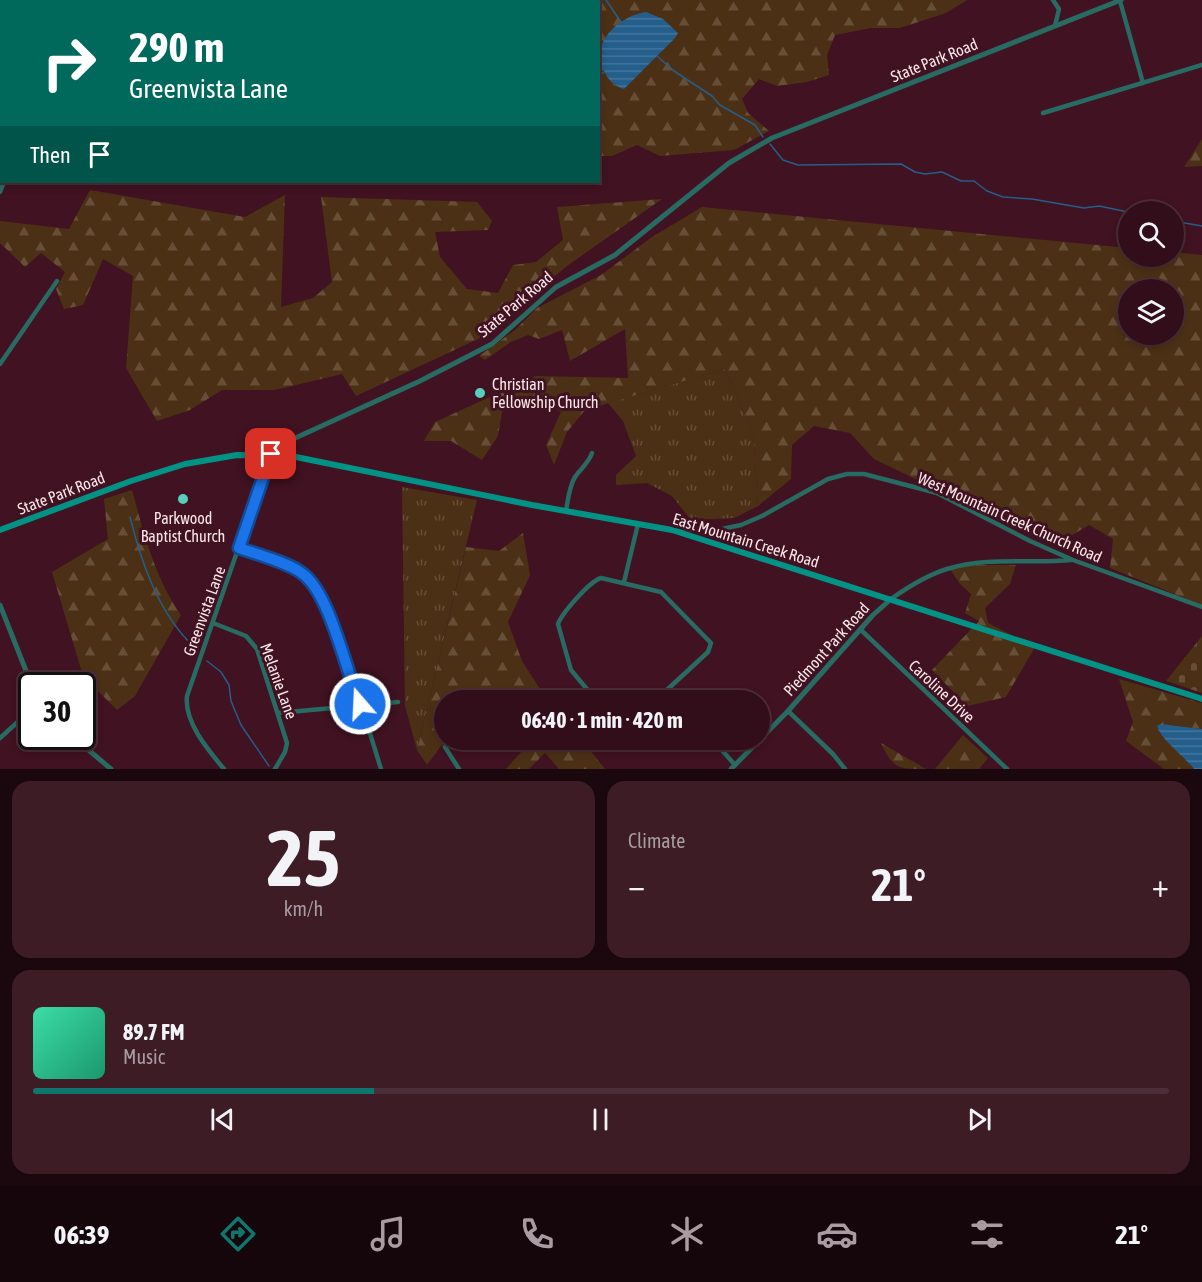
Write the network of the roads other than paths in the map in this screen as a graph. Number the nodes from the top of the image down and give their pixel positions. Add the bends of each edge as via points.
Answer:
1 (1053, 0) edge
2 (1120, 0) edge
3 (1055, 26) junction
4 (1202, 64) edge
5 (1143, 83) junction
6 (1043, 113) dead end
7 (57, 281) dead end
8 (0, 364) edge
9 (592, 453) dead end
10 (271, 454) junction
11 (566, 511) junction
12 (638, 524) junction
13 (0, 530) edge
14 (672, 530) junction
15 (239, 548) junction
16 (1073, 560) junction
17 (624, 582) junction
18 (891, 599) junction
19 (0, 605) edge
20 (1202, 607) edge
21 (213, 623) junction
22 (861, 630) junction
23 (26, 672) edge
24 (669, 688) edge
25 (588, 690) edge
26 (1202, 699) edge
27 (398, 702) dead end
28 (360, 704) junction
29 (788, 711) junction
30 (278, 713) junction
31 (18, 722) edge
32 (0, 738) edge
33 (89, 750) edge
34 (447, 750) edge
35 (720, 750) edge
36 (733, 767) edge
37 (111, 769) edge
38 (224, 769) edge
39 (275, 769) edge
40 (381, 769) edge
41 (459, 769) edge
42 (845, 769) edge
43 (1007, 769) edge

1 - 3 street via 1059,9
2 - 3 street, State Park Road
2 - 5 street
3 - 10 street, State Park Road via 754,148 714,174 615,255 556,286 492,344 280,445
4 - 5 street
5 - 6 street
7 - 8 street
9 - 11 street via 575,476
10 - 11 main road, East Mountain Creek Road
10 - 13 main road, State Park Road via 225,456 185,464
10 - 15 street, Greenvista Lane
11 - 12 main road, East Mountain Creek Road
12 - 14 main road, East Mountain Creek Road
12 - 17 street
14 - 16 street, West Mountain Creek Church Road via 741,525 828,479 864,474 937,493
14 - 18 main road, East Mountain Creek Road
15 - 21 street, Greenvista Lane
15 - 28 street via 295,569 316,587
16 - 18 street via 963,565 931,574
16 - 20 street, West Mountain Creek Church Road
17 - 24 street via 661,592 711,644 708,652
17 - 25 street via 597,579 558,624 572,670
18 - 22 street, Piedmont Park Road
18 - 26 main road, East Mountain Creek Road
19 - 23 street
21 - 30 street, Melanie Lane via 254,644
21 - 38 street, Greenvista Lane via 187,705 197,732
22 - 29 street, Piedmont Park Road
22 - 43 street, Caroline Drive
27 - 28 street
28 - 30 street
28 - 40 street
29 - 36 street, Piedmont Park Road
29 - 42 street
30 - 39 street, Melanie Lane via 287,746
31 - 32 street
33 - 37 street
34 - 41 street
35 - 36 street

